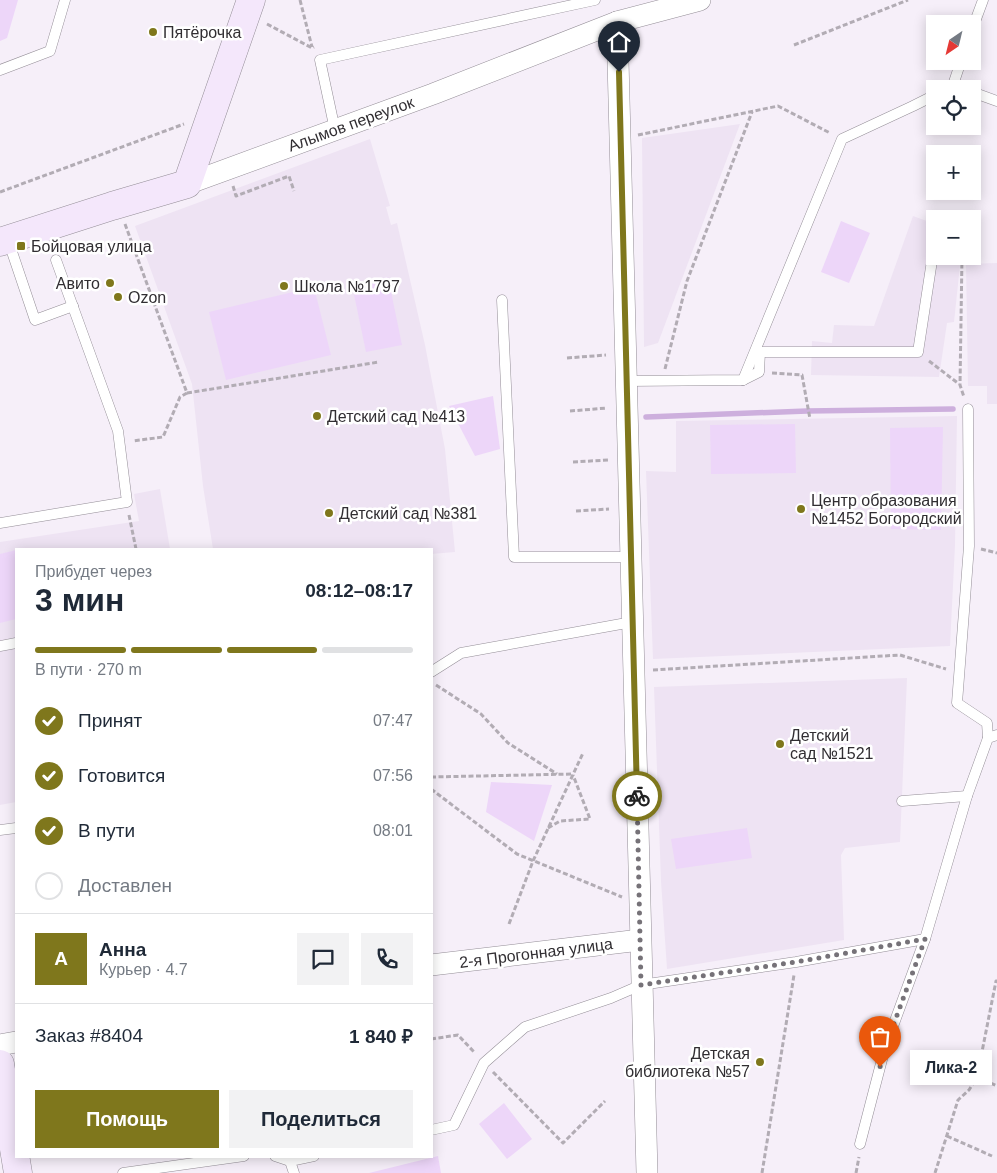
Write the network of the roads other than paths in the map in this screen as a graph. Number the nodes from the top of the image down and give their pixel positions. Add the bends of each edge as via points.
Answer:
1 (65, 0) edge
2 (595, 0) edge
3 (700, 0) edge
4 (984, 0) edge
5 (249, 6) edge
6 (978, 15) edge
7 (617, 22) junction
8 (0, 70) edge
9 (981, 95) edge
10 (926, 100) edge
11 (997, 101) edge
12 (335, 130) junction
13 (187, 184) junction
14 (4, 240) edge
15 (56, 260) dead end
16 (931, 265) edge
17 (502, 300) dead end
18 (73, 306) junction
19 (743, 380) junction
20 (626, 381) junction
21 (968, 409) road end
22 (0, 523) edge
23 (630, 557) junction
24 (632, 622) junction
25 (15, 643) edge
26 (0, 646) edge
27 (433, 671) edge
28 (992, 736) edge
29 (967, 796) junction
30 (902, 801) dead end
31 (15, 828) edge
32 (0, 830) edge
33 (925, 939) junction
34 (640, 940) junction
35 (433, 966) edge
36 (641, 985) junction
37 (15, 1042) edge
38 (0, 1045) edge
39 (0, 1064) edge
40 (433, 1130) edge
41 (860, 1144) dead end
42 (15, 1155) edge
43 (16, 1158) edge
44 (230, 1158) edge
45 (280, 1158) edge
46 (306, 1158) edge
47 (290, 1162) junction
48 (18, 1173) edge
49 (123, 1173) edge
50 (294, 1173) edge
51 (646, 1173) edge

1 - 8 lane via 50,51
2 - 12 lane via 320,60
3 - 7 street, Алымов переулок
4 - 6 lane
5 - 13 street
7 - 12 street, Алымов переулок
7 - 20 street
9 - 11 lane
10 - 19 lane via 842,139
12 - 13 street, Алымов переулок
13 - 14 street, Алымов переулок
14 - 18 lane via 35,320
15 - 18 lane
16 - 19 lane via 918,352 760,352 759,372
17 - 23 lane via 514,557
18 - 22 lane via 118,430 126,502
19 - 20 lane
20 - 23 street
21 - 28 lane via 969,546 957,704 987,723
23 - 24 street
24 - 27 lane via 461,653
24 - 34 street
25 - 26 lane
28 - 29 lane
29 - 30 lane
29 - 33 lane
31 - 32 lane
33 - 36 lane
33 - 41 lane via 885,1048
34 - 35 street, 2-я Прогонная улица
34 - 36 street
36 - 40 lane via 525,1026 484,1063 454,1125
36 - 51 street
37 - 38 street
39 - 42 street
43 - 48 street
44 - 49 lane
45 - 47 lane
46 - 47 lane
47 - 50 lane

